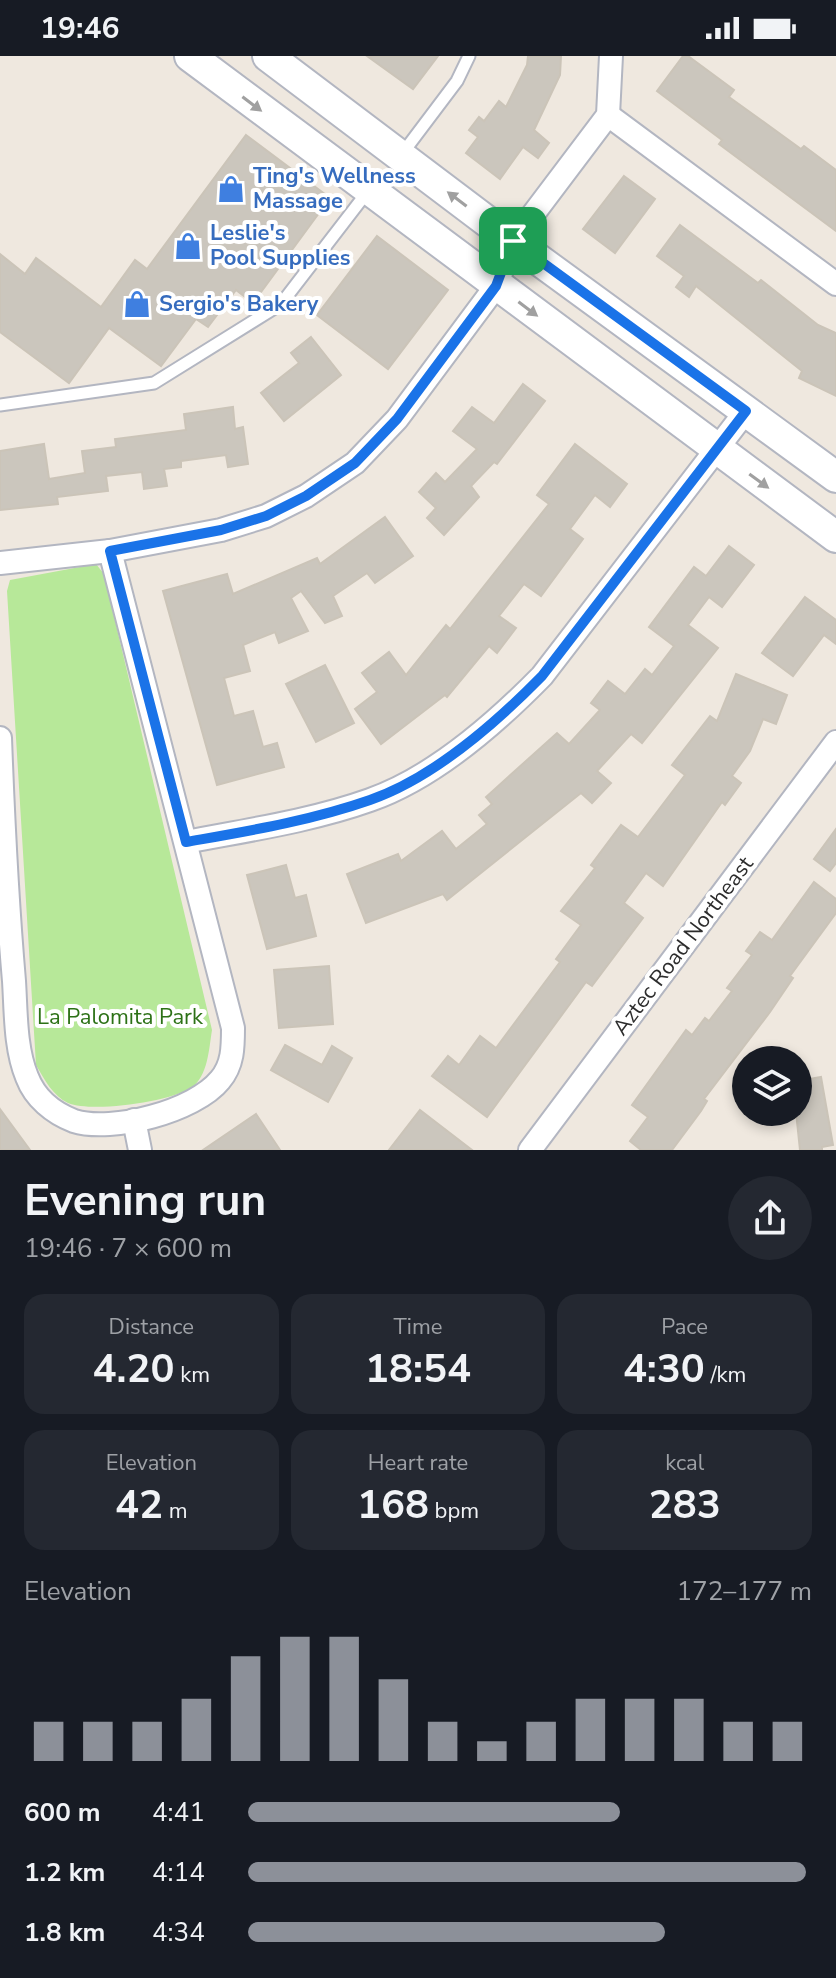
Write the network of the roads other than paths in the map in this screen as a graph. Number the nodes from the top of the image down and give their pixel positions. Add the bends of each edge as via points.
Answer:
1 (190, 56) edge
2 (268, 56) edge
3 (469, 56) edge
4 (611, 56) edge
5 (608, 115) junction
6 (401, 156) junction
7 (369, 191) junction
8 (513, 241) junction
9 (836, 284) edge
10 (496, 286) junction
11 (0, 405) edge
12 (746, 411) junction
13 (716, 450) junction
14 (836, 477) edge
15 (836, 537) edge
16 (110, 551) junction
17 (0, 563) edge
18 (0, 738) edge
19 (836, 742) edge
20 (186, 842) junction
21 (3, 871) edge
22 (134, 1120) junction
23 (140, 1150) edge
24 (530, 1150) edge

1 -> 7 main road
2 - 6 main road
3 - 6 lane via 457,81
4 - 5 street
5 - 8 street
5 - 9 street
8 -> 6 main road
7 - 10 main road
7 - 11 lane via 281,304 154,383
8 - 10 street
8 - 12 main road
10 -> 13 main road
10 - 16 street via 397,419 355,463 266,516
12 - 13 street
12 - 14 main road
13 -> 15 main road
13 - 20 street via 542,676 507,711 437,764 386,792 303,821
16 - 17 street
16 - 20 street
18 - 21 street
19 - 24 street, Aztec Road Northeast
20 - 22 street via 233,1028 233,1053 222,1078 201,1099
21 - 22 street via 26,1076 39,1099 76,1121
22 - 23 street

